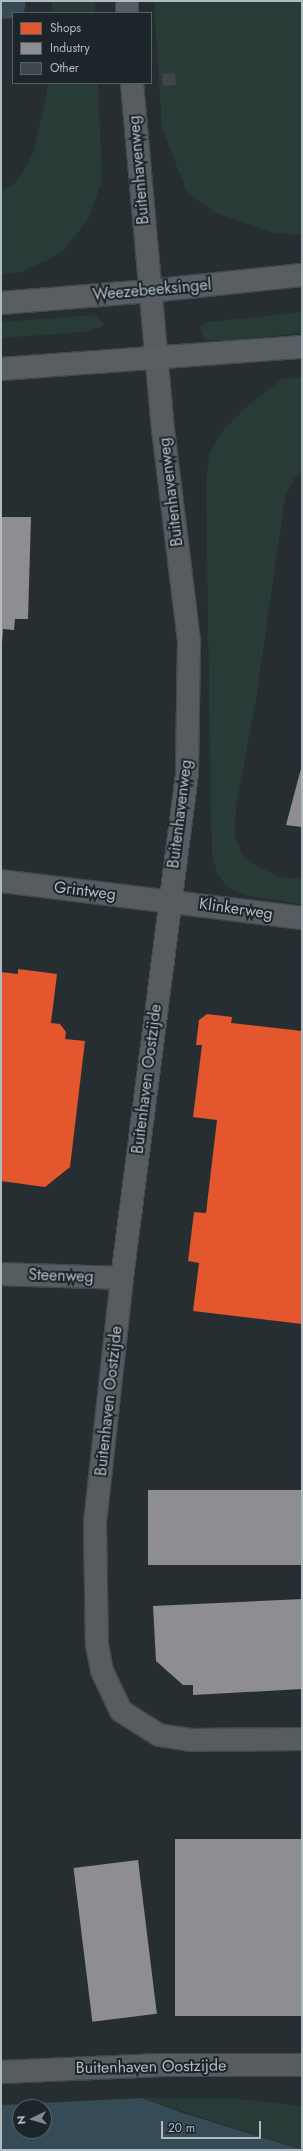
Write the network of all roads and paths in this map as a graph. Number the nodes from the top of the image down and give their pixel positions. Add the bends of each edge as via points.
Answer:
1 (127, 1) edge
2 (127, 12) edge
3 (132, 84) edge
4 (302, 276) edge
5 (150, 291) junction
6 (1, 303) edge
7 (302, 347) edge
8 (156, 359) junction
9 (1, 369) edge
10 (1, 881) edge
11 (170, 900) junction
12 (302, 918) edge
13 (1, 1274) edge
14 (122, 1278) junction
15 (302, 1739) edge
16 (302, 2065) edge
17 (1, 2072) edge

1 - 2 street
3 - 5 street, Buitenhavenweg
4 - 5 main road, Weezebeeksingel
5 - 6 main road, Weezebeeksingel
5 - 8 street, Buitenhavenweg
7 - 8 main road
8 - 9 main road
8 - 11 street, Buitenhavenweg via 189,642 187,774
10 - 11 street, Grintweg
11 - 12 street, Klinkerweg
11 - 14 street, Buitenhaven Oostzijde
13 - 14 street, Steenweg
14 - 15 street, Buitenhaven Oostzijde via 95,1524 97,1645 102,1672 121,1711 158,1735 189,1740
16 - 17 street, Buitenhaven Oostzijde via 162,2065

